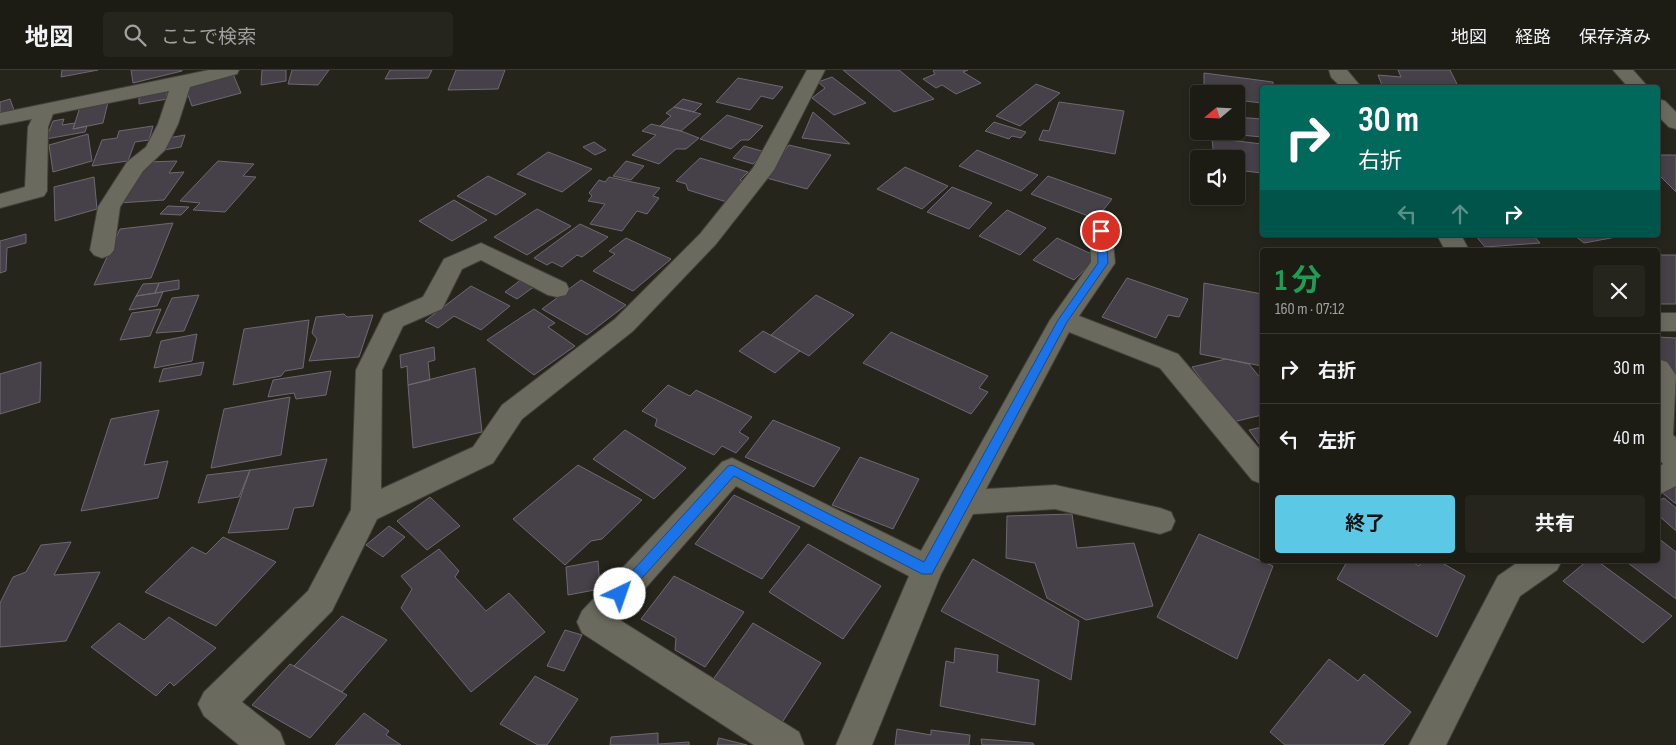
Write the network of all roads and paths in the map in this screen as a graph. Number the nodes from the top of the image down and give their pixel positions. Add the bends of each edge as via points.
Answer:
1 (230, 70) edge
2 (816, 70) edge
3 (1338, 70) edge
4 (1622, 70) edge
5 (182, 83) junction
6 (1350, 85) edge
7 (1637, 85) edge
8 (1660, 107) edge
9 (45, 111) junction
10 (0, 119) edge
11 (1676, 123) edge
12 (0, 202) edge
13 (1101, 231) dead end
14 (1449, 237) edge
15 (1456, 248) edge
16 (102, 250) dead end
17 (557, 289) dead end
18 (1063, 320) junction
19 (1660, 322) edge
20 (1676, 322) edge
21 (1660, 371) edge
22 (1669, 402) edge
23 (1660, 434) edge
24 (1660, 438) edge
25 (1676, 460) edge
26 (1260, 470) edge
27 (1676, 470) edge
28 (1660, 482) edge
29 (965, 502) junction
30 (366, 510) junction
31 (1160, 521) dead end
32 (1542, 563) edge
33 (927, 570) junction
34 (267, 745) edge
35 (786, 745) edge
36 (854, 745) edge
37 (1427, 745) edge

1 - 5 street
2 - 30 street via 763,170 708,239 624,325 512,412 483,455
3 - 6 street
4 - 7 street
5 - 9 street
5 - 16 street via 155,150 135,167 109,207
8 - 11 street
9 - 10 street
9 - 12 street via 38,127 36,191
13 - 18 street via 1103,263
14 - 15 street
17 - 30 street via 481,251 452,264 433,303 394,320 369,370
18 - 26 street via 1169,361
18 - 29 street
19 - 20 street
21 - 22 street
22 - 23 street
24 - 25 street
27 - 28 street
29 - 31 street via 1055,497
29 - 33 street
30 - 34 street via 320,601 216,704
32 - 37 street via 1508,586
33 - 35 street via 732,470 594,622
33 - 36 street

